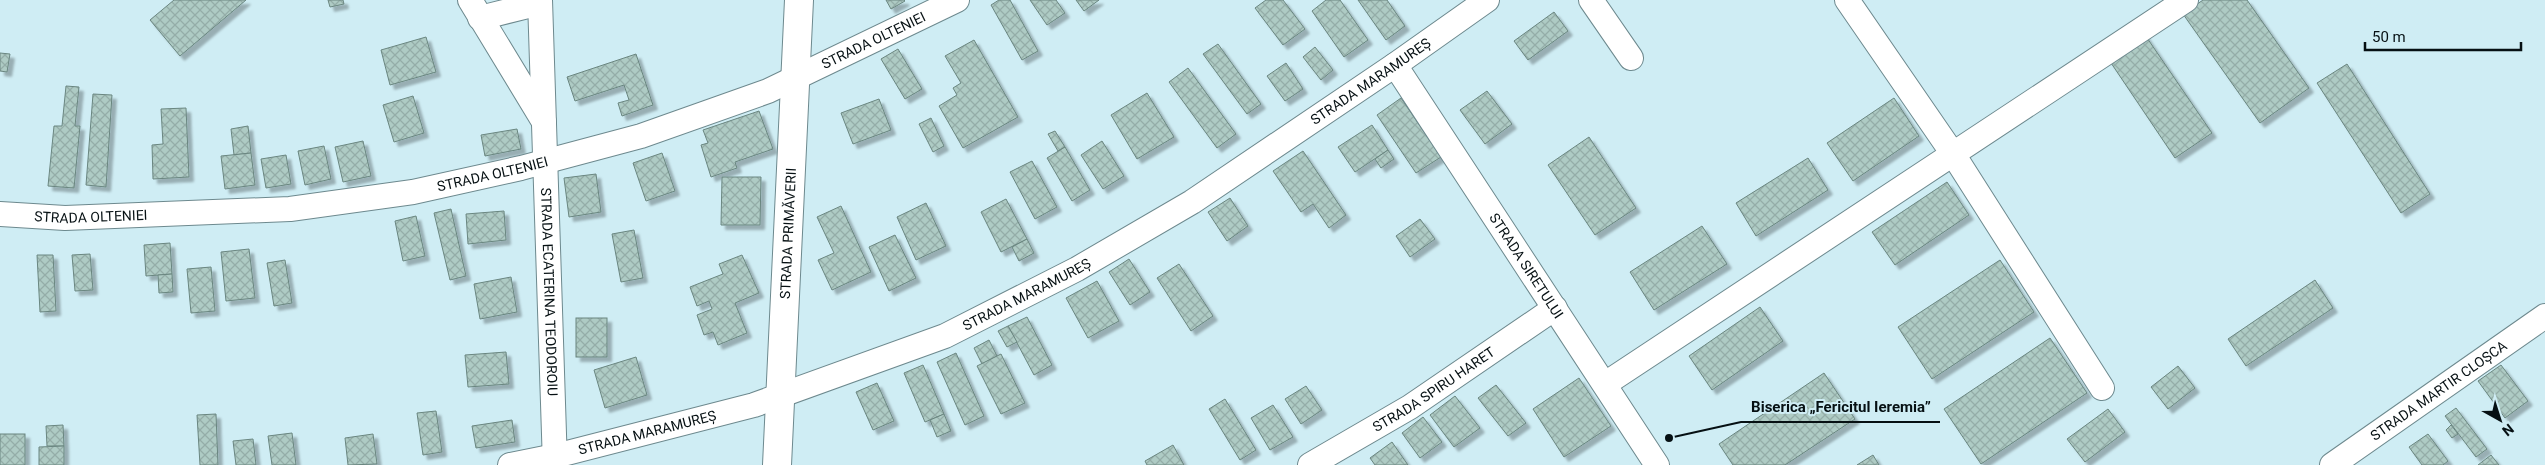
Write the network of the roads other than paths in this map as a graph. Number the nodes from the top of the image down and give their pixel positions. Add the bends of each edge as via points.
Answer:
1 (799, 0) edge
2 (957, 0) edge
3 (1487, 0) edge
4 (1591, 0) edge
5 (1847, 0) edge
6 (2186, 0) edge
7 (540, 1) edge
8 (475, 9) edge
9 (1631, 58) dead end
10 (1395, 66) junction
11 (796, 77) junction
12 (545, 124) junction
13 (1953, 154) junction
14 (547, 161) junction
15 (0, 214) edge
16 (1554, 308) junction
17 (2545, 316) edge
18 (1605, 384) junction
19 (2102, 388) dead end
20 (780, 396) junction
21 (555, 461) edge
22 (510, 465) edge
23 (777, 465) edge
24 (1310, 465) edge
25 (1657, 465) edge
26 (2332, 465) edge

1 - 11 main road, STRADA PRIMĂVERII
2 - 11 street, STRADA OLTENIEI
3 - 10 street, STRADA MARAMUREȘ
4 - 9 street
5 - 13 street
6 - 13 street
7 - 8 street
7 - 12 street, STRADA ECATERINA TEODOROIU
8 - 12 street
10 - 16 street, STRADA SIRETULUI
10 - 20 street, STRADA MARAMUREȘ via 1192,202 1077,270 945,336
11 - 14 street, STRADA OLTENIEI via 768,91 641,136
11 - 20 main road, STRADA PRIMĂVERII
12 - 14 street, STRADA ECATERINA TEODOROIU
13 - 18 street
13 - 19 street
14 - 15 street, STRADA OLTENIEI via 413,192 290,209 65,218
14 - 21 street, STRADA ECATERINA TEODOROIU
16 - 18 street, STRADA SIRETULUI
16 - 24 street, STRADA SPIRU HARET via 1410,407
17 - 26 street, STRADA MARTIR CLOȘCA
18 - 25 street, STRADA SIRETULUI
20 - 21 street, STRADA MARAMUREȘ
20 - 23 main road, STRADA PRIMĂVERII
21 - 22 street, STRADA MARAMUREȘ

